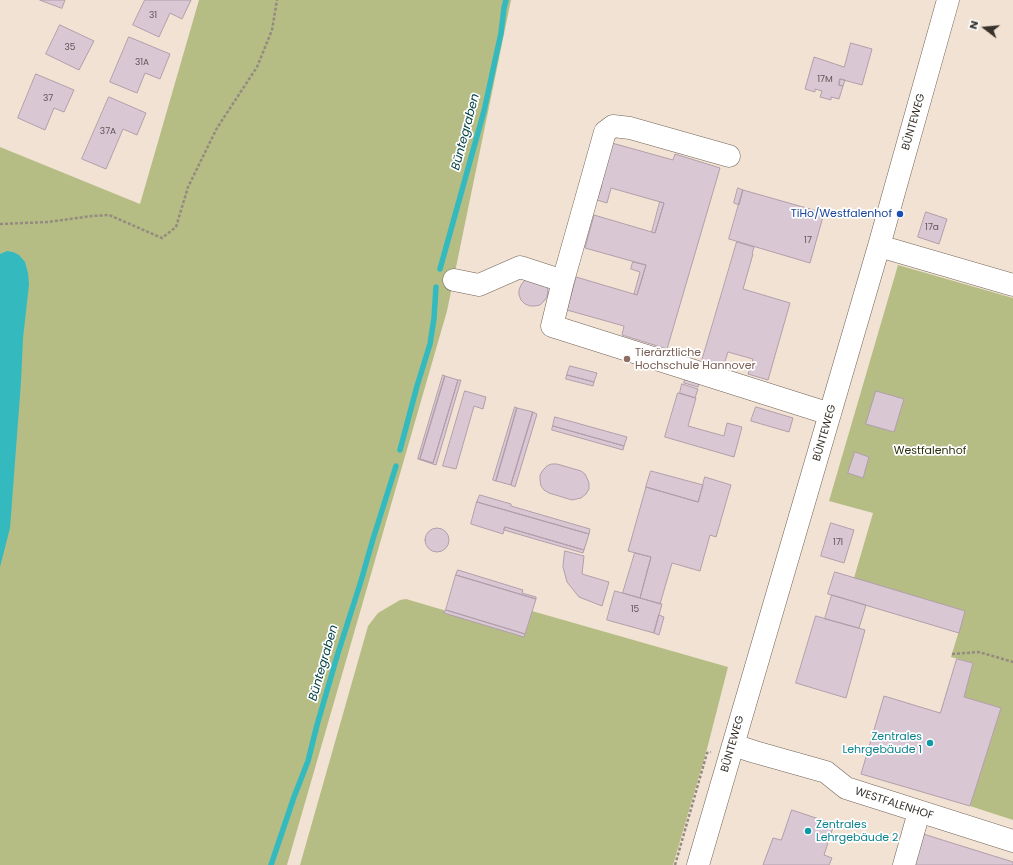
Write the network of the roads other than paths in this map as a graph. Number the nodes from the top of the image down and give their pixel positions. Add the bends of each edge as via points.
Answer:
1 (948, 0) edge
2 (729, 156) dead end
3 (879, 246) junction
4 (454, 280) dead end
5 (563, 280) junction
6 (1013, 285) edge
7 (830, 414) junction
8 (733, 745) junction
9 (919, 812) junction
10 (1013, 841) edge
11 (698, 865) edge
12 (904, 865) edge

1 - 3 street, BÜNTEWEG
2 - 5 street via 630,128 613,126 605,132
3 - 6 street
3 - 7 street, BÜNTEWEG
4 - 5 street via 479,286 520,268
5 - 7 street via 552,326
7 - 8 street, BÜNTEWEG
8 - 9 street, WESTFALENHOF via 826,772 846,788
8 - 11 street, BÜNTEWEG
9 - 10 street, WESTFALENHOF
9 - 12 street

